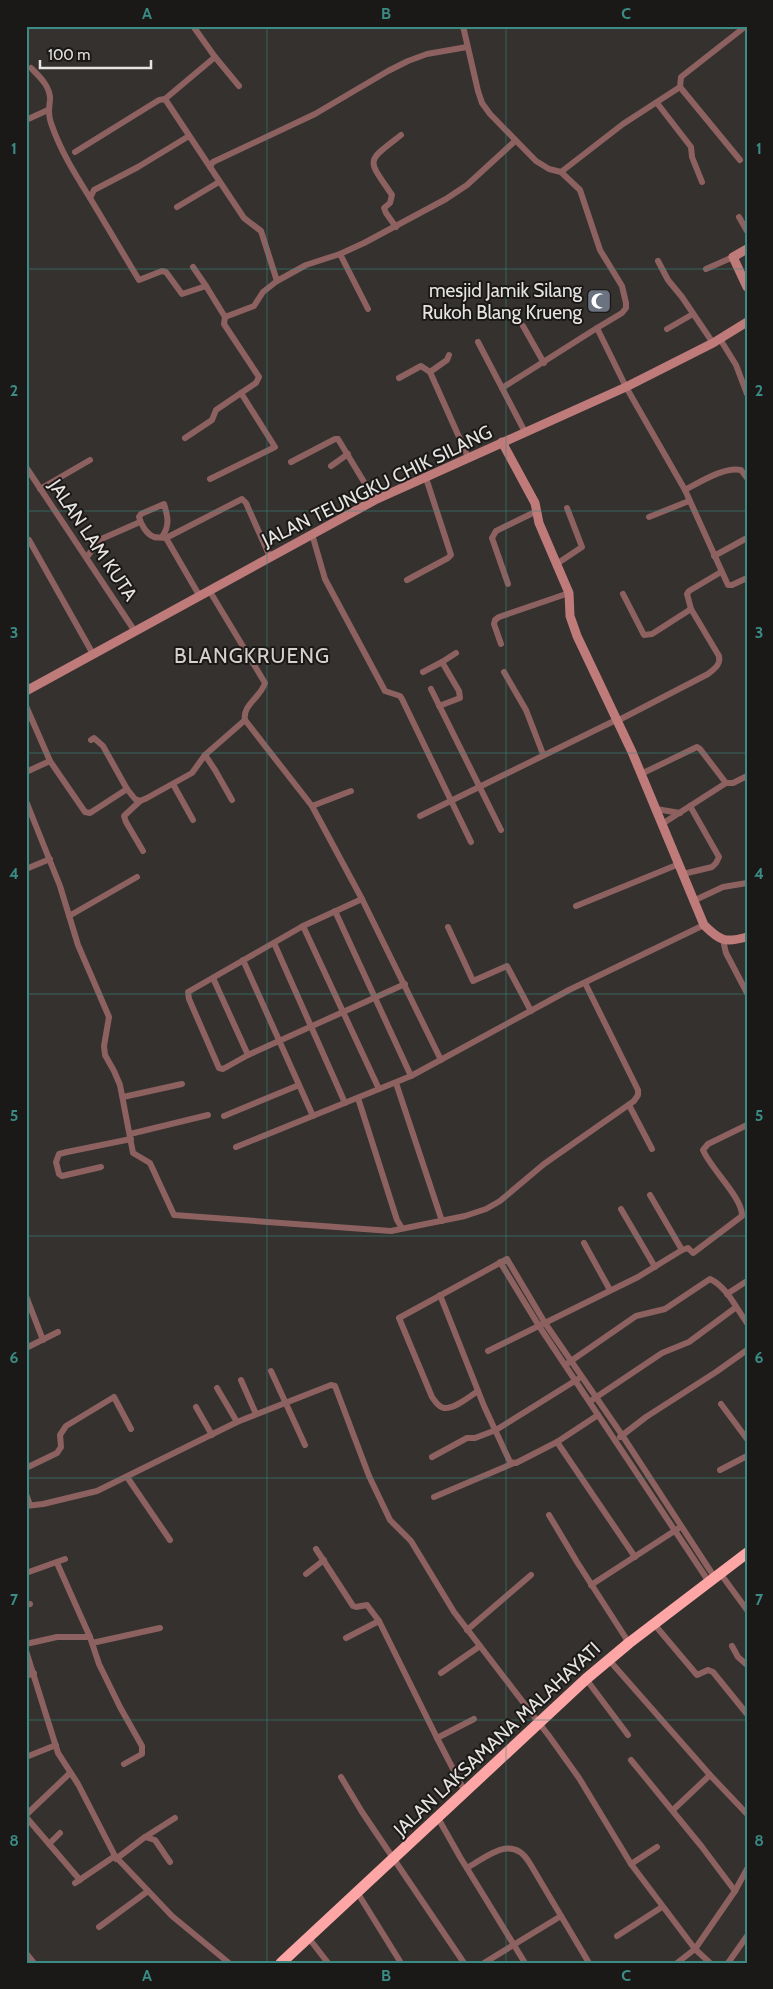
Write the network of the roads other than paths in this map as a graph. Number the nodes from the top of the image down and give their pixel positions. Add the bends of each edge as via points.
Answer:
1 (193, 26) edge
2 (463, 26) edge
3 (745, 29) edge
4 (467, 47) junction
5 (214, 56) junction
6 (31, 68) dead end
7 (239, 86) dead end
8 (680, 87) junction
9 (165, 99) junction
10 (657, 103) junction
11 (48, 110) junction
12 (26, 120) edge
13 (401, 135) dead end
14 (189, 136) junction
15 (515, 140) junction
16 (75, 152) dead end
17 (740, 160) dead end
18 (210, 167) junction
19 (561, 172) junction
20 (219, 182) junction
21 (702, 182) dead end
22 (90, 198) junction
23 (176, 207) dead end
24 (739, 217) dead end
25 (396, 227) junction
26 (747, 231) edge
27 (747, 249) edge
28 (340, 254) junction
29 (733, 257) junction
30 (658, 261) dead end
31 (193, 267) dead end
32 (706, 269) dead end
33 (277, 281) junction
34 (206, 286) junction
35 (747, 287) edge
36 (368, 309) dead end
37 (692, 314) junction
38 (225, 317) junction
39 (747, 322) edge
40 (523, 326) dead end
41 (596, 328) junction
42 (667, 329) dead end
43 (716, 341) junction
44 (478, 342) dead end
45 (449, 355) dead end
46 (544, 363) junction
47 (430, 372) junction
48 (399, 378) dead end
49 (626, 387) junction
50 (502, 388) junction
51 (241, 394) junction
52 (747, 394) edge
53 (525, 432) junction
54 (184, 438) dead end
55 (502, 442) junction
56 (348, 454) junction
57 (468, 457) junction
58 (90, 460) dead end
59 (291, 462) dead end
60 (331, 466) dead end
61 (26, 467) edge
62 (426, 478) junction
63 (747, 478) edge
64 (210, 479) dead end
65 (40, 490) junction
66 (684, 490) junction
67 (375, 500) junction
68 (689, 501) junction
69 (567, 508) dead end
70 (536, 511) junction
71 (649, 518) dead end
72 (140, 522) junction
73 (312, 534) junction
74 (164, 538) junction
75 (747, 538) edge
76 (29, 540) dead end
77 (714, 556) junction
78 (87, 557) junction
79 (270, 557) junction
80 (558, 563) junction
81 (721, 572) junction
82 (747, 578) edge
83 (407, 580) dead end
84 (508, 584) dead end
85 (208, 590) junction
86 (569, 593) junction
87 (623, 594) dead end
88 (199, 595) junction
89 (691, 609) junction
90 (134, 630) junction
91 (501, 644) dead end
92 (456, 653) dead end
93 (93, 654) junction
94 (442, 662) junction
95 (424, 672) dead end
96 (504, 672) dead end
97 (431, 689) dead end
98 (26, 691) edge
99 (26, 706) edge
100 (439, 706) junction
101 (245, 720) junction
102 (616, 721) junction
103 (91, 740) dead end
104 (205, 754) junction
105 (544, 754) junction
106 (50, 761) junction
107 (26, 772) edge
108 (641, 774) junction
109 (747, 776) edge
110 (726, 783) junction
111 (173, 784) junction
112 (479, 787) junction
113 (127, 789) junction
114 (351, 791) dead end
115 (232, 800) dead end
116 (450, 800) junction
117 (26, 801) edge
118 (140, 801) junction
119 (312, 806) junction
120 (690, 806) junction
121 (656, 808) junction
122 (680, 812) junction
123 (420, 816) dead end
124 (193, 820) dead end
125 (662, 824) junction
126 (501, 830) dead end
127 (471, 842) dead end
128 (143, 851) dead end
129 (50, 859) junction
130 (679, 864) junction
131 (26, 869) edge
132 (682, 874) junction
133 (137, 877) dead end
134 (747, 883) edge
135 (362, 899) junction
136 (693, 901) junction
137 (576, 906) dead end
138 (335, 911) junction
139 (69, 916) junction
140 (704, 925) junction
141 (303, 926) junction
142 (448, 927) dead end
143 (747, 937) edge
144 (723, 940) junction
145 (274, 943) junction
146 (243, 960) junction
147 (213, 978) junction
148 (585, 983) junction
149 (405, 984) junction
150 (747, 993) edge
151 (376, 998) junction
152 (530, 1011) junction
153 (345, 1013) junction
154 (312, 1026) junction
155 (280, 1040) junction
156 (248, 1055) junction
157 (441, 1060) junction
158 (411, 1076) junction
159 (396, 1083) junction
160 (182, 1084) dead end
161 (299, 1085) junction
162 (379, 1089) junction
163 (122, 1097) junction
164 (358, 1098) junction
165 (345, 1103) junction
166 (629, 1105) junction
167 (208, 1115) dead end
168 (224, 1116) dead end
169 (313, 1116) junction
170 (747, 1125) edge
171 (130, 1137) junction
172 (236, 1147) dead end
173 (652, 1148) dead end
174 (100, 1167) dead end
175 (650, 1194) dead end
176 (621, 1209) dead end
177 (742, 1216) junction
178 (442, 1221) junction
179 (747, 1222) edge
180 (402, 1228) junction
181 (584, 1242) dead end
182 (682, 1250) junction
183 (655, 1267) junction
184 (747, 1281) edge
185 (610, 1290) junction
186 (727, 1294) junction
187 (440, 1295) junction
188 (26, 1296) edge
189 (735, 1308) junction
190 (747, 1323) edge
191 (542, 1325) junction
192 (58, 1332) dead end
193 (43, 1340) junction
194 (26, 1348) edge
195 (747, 1350) edge
196 (488, 1351) dead end
197 (568, 1363) junction
198 (271, 1371) dead end
199 (578, 1378) junction
200 (241, 1380) dead end
201 (217, 1388) dead end
202 (478, 1390) junction
203 (592, 1399) junction
204 (285, 1403) junction
205 (721, 1404) dead end
206 (196, 1407) dead end
207 (256, 1414) junction
208 (598, 1415) junction
209 (237, 1422) junction
210 (131, 1429) dead end
211 (496, 1430) junction
212 (212, 1434) junction
213 (622, 1435) junction
214 (747, 1439) edge
215 (616, 1440) junction
216 (558, 1442) junction
217 (305, 1445) dead end
218 (432, 1456) dead end
219 (747, 1456) edge
220 (514, 1463) junction
221 (26, 1468) edge
222 (720, 1470) dead end
223 (127, 1477) junction
224 (26, 1494) edge
225 (434, 1496) dead end
226 (28, 1506) edge
227 (549, 1515) dead end
228 (679, 1528) junction
229 (170, 1540) dead end
230 (316, 1549) dead end
231 (747, 1553) edge
232 (635, 1557) junction
233 (65, 1559) dead end
234 (324, 1560) junction
235 (57, 1563) junction
236 (26, 1573) edge
237 (306, 1574) dead end
238 (531, 1575) dead end
239 (715, 1578) junction
240 (591, 1585) junction
241 (747, 1610) edge
242 (379, 1621) junction
243 (654, 1624) junction
244 (160, 1628) dead end
245 (468, 1630) junction
246 (346, 1638) dead end
247 (91, 1640) junction
248 (629, 1642) junction
249 (26, 1644) edge
250 (480, 1646) junction
251 (732, 1646) dead end
252 (26, 1651) edge
253 (609, 1660) junction
254 (747, 1664) edge
255 (34, 1673) junction
256 (441, 1673) dead end
257 (26, 1676) edge
258 (586, 1679) junction
259 (747, 1714) edge
260 (474, 1719) dead end
261 (538, 1723) junction
262 (628, 1735) dead end
263 (436, 1738) junction
264 (56, 1745) junction
265 (26, 1757) edge
266 (631, 1760) dead end
267 (124, 1764) dead end
268 (70, 1773) junction
269 (710, 1775) junction
270 (341, 1777) dead end
271 (465, 1792) junction
272 (673, 1810) junction
273 (747, 1814) edge
274 (26, 1816) edge
275 (175, 1818) dead end
276 (438, 1818) junction
277 (60, 1833) dead end
278 (145, 1837) junction
279 (48, 1844) junction
280 (657, 1847) dead end
281 (115, 1858) junction
282 (393, 1859) junction
283 (170, 1862) dead end
284 (632, 1864) junction
285 (467, 1868) junction
286 (747, 1869) edge
287 (148, 1891) junction
288 (735, 1891) junction
289 (357, 1892) junction
290 (662, 1907) junction
291 (561, 1916) junction
292 (99, 1927) dead end
293 (617, 1936) dead end
294 (747, 1936) edge
295 (308, 1937) junction
296 (514, 1945) junction
297 (695, 1948) junction
298 (26, 1953) edge
299 (34, 1963) edge
300 (228, 1963) edge
301 (281, 1963) edge
302 (328, 1963) edge
303 (401, 1963) edge
304 (464, 1963) edge
305 (484, 1963) edge
306 (526, 1963) edge
307 (589, 1963) edge
308 (678, 1963) edge
309 (710, 1963) edge
310 (728, 1963) edge

1 - 5 street
2 - 4 street
3 - 8 street via 681,77
4 - 15 street via 482,103
4 - 18 street via 408,61 314,114 213,162
5 - 7 street
5 - 9 street
6 - 11 street via 49,94
8 - 10 street
8 - 17 street
9 - 14 street
9 - 16 street
10 - 19 street via 623,124
10 - 21 street via 691,147
11 - 12 street
11 - 22 street via 66,159
13 - 25 street via 373,160 392,195 384,208
14 - 18 street
14 - 22 street via 94,190
15 - 19 street via 542,165
15 - 25 street via 467,185
18 - 20 street
19 - 41 street via 580,190 600,250 622,286 626,303 622,313
20 - 23 street
20 - 33 street via 244,218 261,231
22 - 34 street via 139,280 162,271 182,294
24 - 26 street
25 - 28 street
27 - 29 street
28 - 33 street
28 - 36 street
29 - 32 street
29 - 35 street
30 - 37 street
31 - 34 street
33 - 38 street via 263,292 254,306
34 - 38 street
37 - 42 street
37 - 43 street
38 - 51 street via 224,324 259,377
39 - 43 street, JALAN TEUNGKU CHIK SILANG
40 - 46 street
41 - 46 street
41 - 49 street
43 - 49 street, JALAN TEUNGKU CHIK SILANG
43 - 52 street via 736,365
44 - 50 street
45 - 47 street
46 - 50 street
47 - 48 street via 421,366
47 - 57 street
49 - 53 street, JALAN TEUNGKU CHIK SILANG
49 - 66 street
50 - 53 street
51 - 54 street via 216,410 212,420
51 - 64 street via 275,447
53 - 55 street, JALAN TEUNGKU CHIK SILANG
55 - 57 street, JALAN TEUNGKU CHIK SILANG
55 - 70 street via 532,494
56 - 59 street via 335,439
56 - 60 street
56 - 67 street
57 - 62 street, JALAN TEUNGKU CHIK SILANG
58 - 65 street
61 - 65 street, JALAN LAM KUTA
62 - 67 street, JALAN TEUNGKU CHIK SILANG
62 - 83 street via 451,555
63 - 66 street via 736,469
65 - 78 street, JALAN LAM KUTA
66 - 68 street
67 - 73 street, JALAN TEUNGKU CHIK SILANG
68 - 71 street
68 - 77 street
69 - 80 street via 582,547
70 - 80 street
70 - 84 street via 494,534 492,541
72 - 74 street via 153,536
72 - 74 street via 141,514 164,504 168,526
72 - 78 street via 99,540
73 - 79 street, JALAN TEUNGKU CHIK SILANG
73 - 116 street via 325,578 343,614 385,691 402,699
74 - 79 street via 242,498
74 - 88 street
75 - 77 street
76 - 93 street
77 - 81 street
78 - 90 street, JALAN LAM KUTA
79 - 85 street, JALAN TEUNGKU CHIK SILANG
80 - 86 street
81 - 82 street via 729,586
81 - 89 street via 688,592
85 - 88 street, JALAN TEUNGKU CHIK SILANG
85 - 101 street via 265,683 245,710
86 - 91 street via 495,620
86 - 102 street via 570,616 577,636
87 - 89 street via 644,635 652,634
88 - 90 street, JALAN TEUNGKU CHIK SILANG
89 - 102 street via 720,663 708,674
90 - 93 street, JALAN TEUNGKU CHIK SILANG
92 - 94 street
93 - 98 street, JALAN TEUNGKU CHIK SILANG
94 - 95 street
94 - 100 street via 460,698
96 - 105 street via 526,710
97 - 100 street
99 - 106 street
100 - 112 street
101 - 104 street
101 - 119 street
102 - 105 street
102 - 108 street
103 - 113 street via 94,738 103,746
104 - 111 street via 196,769
104 - 115 street
105 - 112 street
106 - 107 street
106 - 113 street via 84,812 90,813
108 - 110 street via 698,748
108 - 121 street
109 - 110 street
110 - 120 street
111 - 118 street
111 - 124 street
112 - 116 street
112 - 126 street
113 - 118 street
114 - 119 street
116 - 123 street
116 - 127 street
117 - 129 street
118 - 128 street via 124,816
119 - 135 street
120 - 122 street
120 - 132 street via 718,857 712,867
121 - 122 street
121 - 125 street
122 - 125 street
125 - 130 street
129 - 131 street
129 - 139 street
130 - 132 street
130 - 137 street
132 - 136 street
133 - 139 street
134 - 136 street via 723,887
135 - 138 street
135 - 149 street
136 - 140 street
138 - 141 street
138 - 151 street
139 - 163 street via 110,1018 105,1055 114,1070
140 - 144 street
140 - 148 street
141 - 145 street
141 - 153 street
142 - 152 street via 473,981 506,966
143 - 144 street
144 - 150 street via 726,953
145 - 146 street
145 - 154 street
146 - 147 street
146 - 155 street
147 - 156 street
147 - 156 street via 188,994 219,1068 223,1069
148 - 152 street
148 - 166 street via 638,1090 638,1095
149 - 151 street
149 - 157 street
151 - 153 street
151 - 158 street
152 - 157 street
153 - 154 street
153 - 162 street
154 - 155 street
154 - 165 street
155 - 156 street
155 - 161 street
157 - 158 street
158 - 159 street
159 - 162 street
159 - 178 street
160 - 163 street
161 - 168 street
161 - 169 street
162 - 164 street
163 - 171 street
164 - 165 street
164 - 180 street
165 - 169 street
166 - 173 street
166 - 178 street via 544,1164 500,1200 486,1208
167 - 171 street
169 - 172 street
170 - 177 street via 708,1144 704,1150 728,1185
171 - 174 street via 59,1154 56,1162 62,1176
171 - 180 street via 134,1154 152,1166 174,1215 387,1231
175 - 182 street
176 - 183 street
177 - 179 street
177 - 182 street via 693,1253 688,1248
178 - 180 street
181 - 185 street
182 - 183 street
183 - 185 street
184 - 186 street
185 - 191 street
186 - 189 street
186 - 197 street via 710,1279 665,1309 636,1316
187 - 191 street via 500,1262
187 - 202 street
187 - 202 street via 402,1316 399,1322 437,1404 447,1408
188 - 193 street
189 - 190 street
189 - 203 street via 689,1342 662,1353
191 - 196 street
191 - 197 street
192 - 193 street
193 - 194 street
195 - 213 street
197 - 199 street
198 - 204 street
199 - 203 street
199 - 211 street
200 - 207 street
201 - 209 street
202 - 211 street
203 - 208 street
203 - 213 street
204 - 207 street
204 - 217 street
204 - 245 street via 331,1385 336,1387 369,1476 390,1520 411,1541
205 - 214 street
206 - 212 street
207 - 209 street
208 - 215 street
208 - 216 street
209 - 212 street
210 - 221 street via 114,1397 66,1426 60,1435 62,1447 57,1454
211 - 218 street via 467,1438
211 - 220 street via 506,1457
212 - 223 street
213 - 215 street
213 - 228 street
215 - 228 street
216 - 220 street
216 - 232 street
219 - 222 street
220 - 225 street
223 - 226 street via 97,1491
223 - 229 street
224 - 226 street
227 - 240 street
228 - 232 street
228 - 239 street
230 - 234 street
231 - 239 highway, JALAN LAKSAMANA MALAHAYATI
232 - 240 street
233 - 235 street
234 - 237 street
234 - 242 street via 353,1606 367,1605
235 - 236 street
235 - 247 street
238 - 245 street
239 - 241 street
239 - 243 highway, JALAN LAKSAMANA MALAHAYATI
240 - 248 street
242 - 246 street
242 - 263 street
243 - 248 highway, JALAN LAKSAMANA MALAHAYATI
243 - 259 street via 697,1675 708,1670 713,1672
244 - 247 street
245 - 250 street
247 - 249 street via 57,1637
247 - 267 street via 99,1664 142,1746 142,1754
248 - 253 highway, JALAN LAKSAMANA MALAHAYATI
250 - 256 street
250 - 261 street
251 - 254 street
252 - 255 street
253 - 258 highway, JALAN LAKSAMANA MALAHAYATI
253 - 269 street
255 - 257 street
255 - 264 street
258 - 261 highway, JALAN LAKSAMANA MALAHAYATI
258 - 262 street
260 - 263 street
261 - 271 highway, JALAN LAKSAMANA MALAHAYATI
261 - 284 street via 579,1778
263 - 271 street
264 - 265 street
264 - 268 street
266 - 272 street
268 - 274 street
268 - 281 street
269 - 272 street
269 - 273 street
270 - 282 street
271 - 276 highway, JALAN LAKSAMANA MALAHAYATI
272 - 288 street
274 - 279 street
275 - 278 street
276 - 282 highway, JALAN LAKSAMANA MALAHAYATI
276 - 285 street
277 - 279 street
278 - 281 street
278 - 283 street via 155,1840
279 - 281 street via 77,1881
280 - 284 street
281 - 287 street
282 - 289 highway, JALAN LAKSAMANA MALAHAYATI
282 - 304 street
284 - 290 street
285 - 291 street via 502,1848 515,1848 526,1856
285 - 296 street
286 - 288 street
287 - 292 street
287 - 300 street via 172,1916
288 - 297 street
289 - 295 highway, JALAN LAKSAMANA MALAHAYATI
289 - 303 street
290 - 293 street
290 - 297 street
291 - 296 street
291 - 307 street
294 - 310 street
295 - 301 highway, JALAN LAKSAMANA MALAHAYATI
295 - 302 street
296 - 305 street
296 - 306 street
297 - 308 street
297 - 309 street
298 - 299 street

